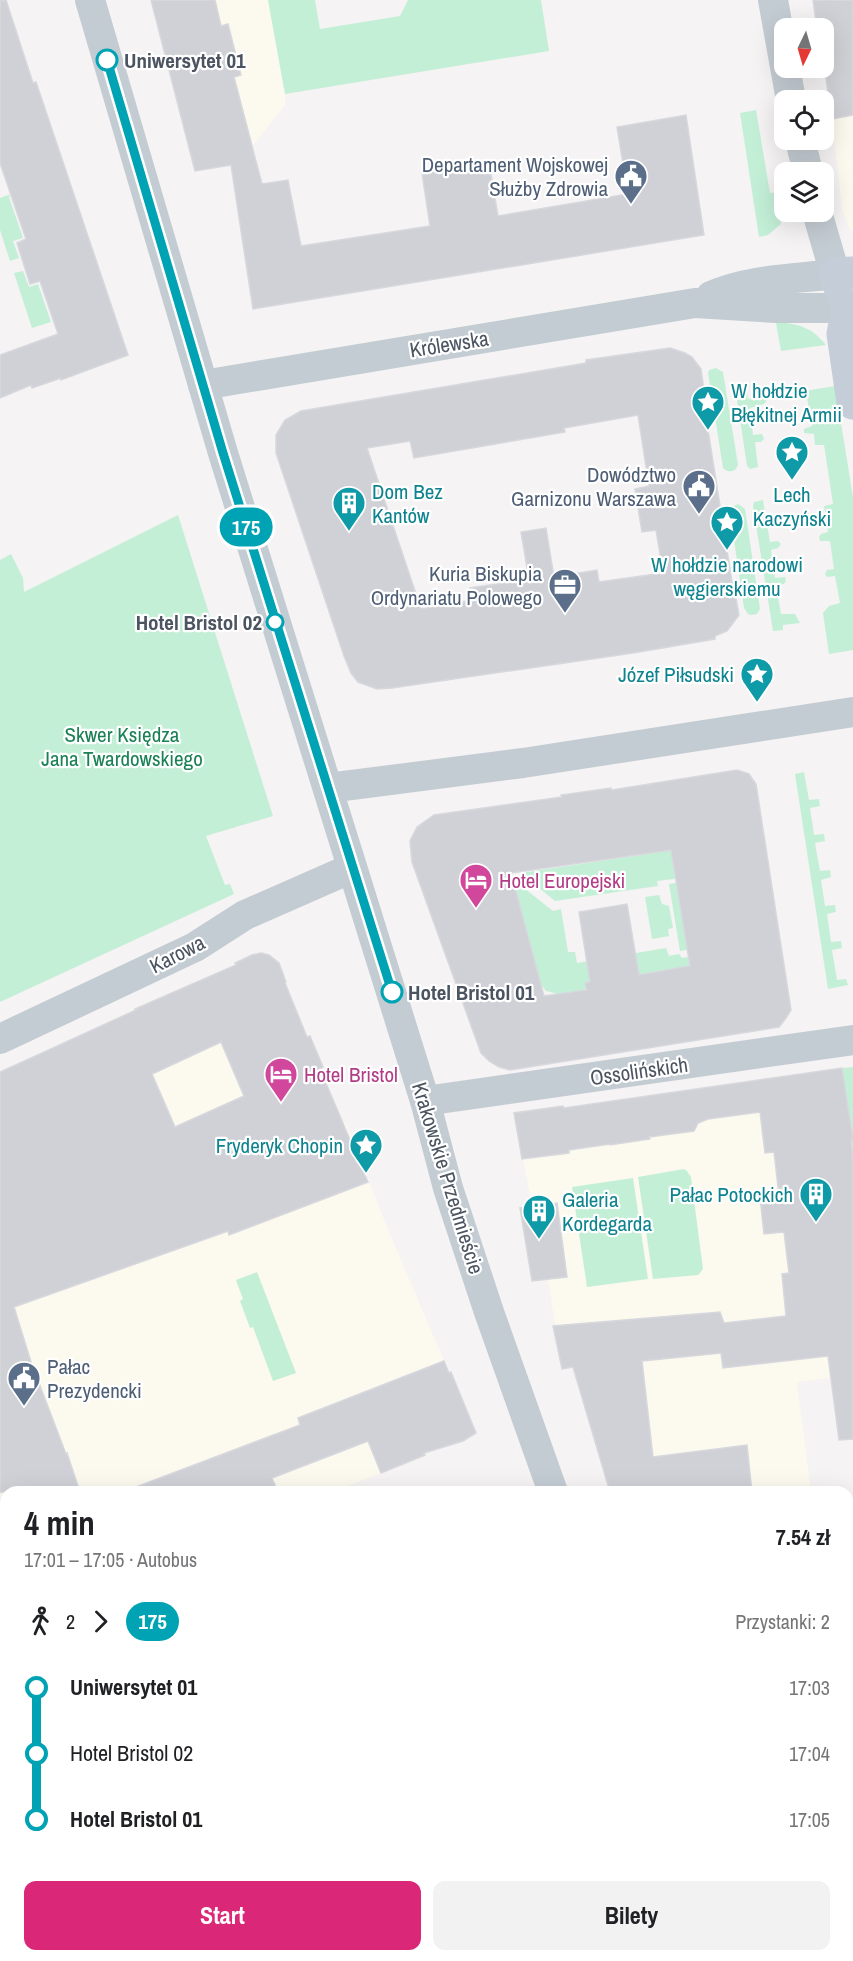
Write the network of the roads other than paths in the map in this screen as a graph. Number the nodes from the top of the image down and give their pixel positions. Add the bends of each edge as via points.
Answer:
1 (90, 0) edge
2 (773, 0) edge
3 (789, 90) edge
4 (822, 222) edge
5 (844, 274) edge
6 (695, 303) junction
7 (851, 309) edge
8 (203, 385) junction
9 (853, 403) edge
10 (853, 712) edge
11 (328, 788) junction
12 (352, 868) junction
13 (0, 1039) edge
14 (853, 1040) edge
15 (425, 1101) junction
16 (551, 1486) edge

1 - 8 street, Krakowskie Przedmieście
2 - 3 street
4 - 5 street
5 - 6 street, Królewska via 753,284
5 - 7 street
6 - 7 street, Królewska
6 - 8 street, Królewska
7 - 9 street via 843,334
8 - 11 street, Krakowskie Przedmieście
10 - 11 street via 523,763
11 - 12 street, Krakowskie Przedmieście
12 - 13 street, Karowa via 245,915 195,947
12 - 15 street, Krakowskie Przedmieście
14 - 15 street, Ossolińskich
15 - 16 street, Krakowskie Przedmieście via 448,1188

